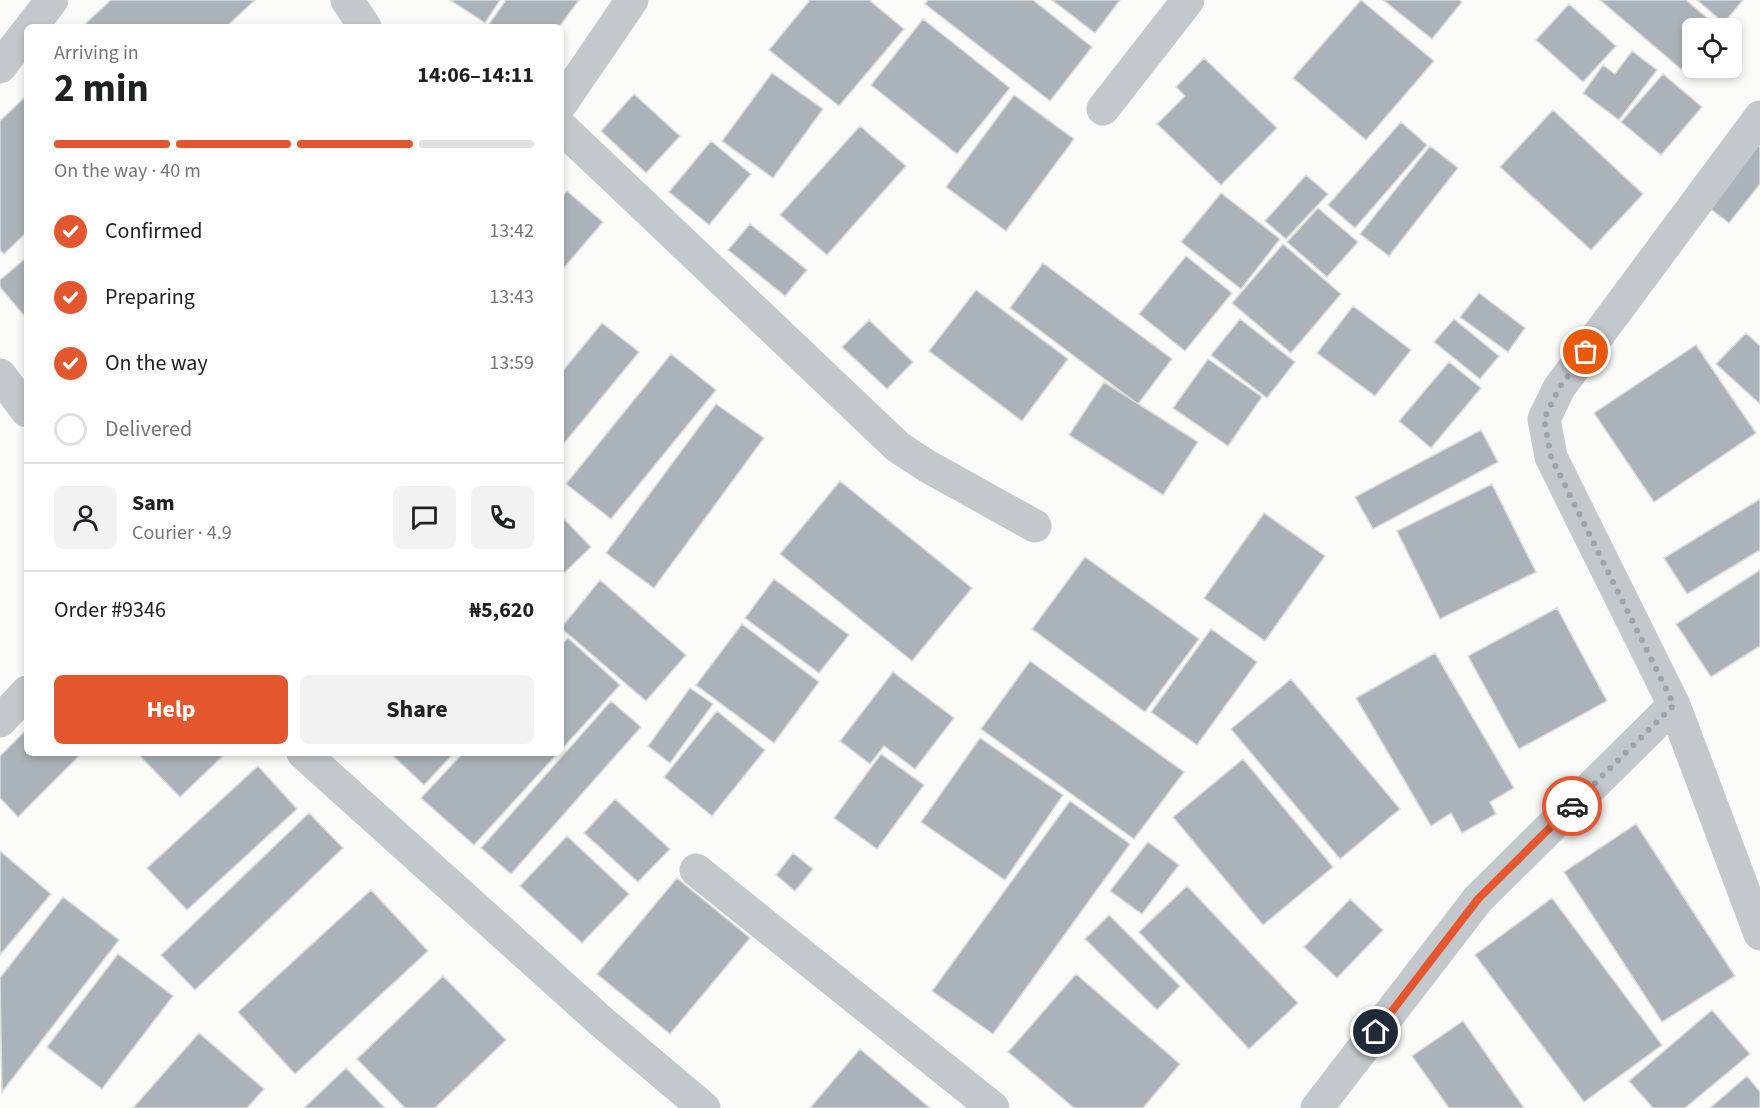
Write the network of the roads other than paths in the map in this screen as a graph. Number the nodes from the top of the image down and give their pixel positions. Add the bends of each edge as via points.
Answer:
1 (51, 0) edge
2 (348, 0) edge
3 (632, 0) edge
4 (1188, 0) edge
5 (33, 24) edge
6 (363, 24) edge
7 (24, 36) edge
8 (0, 67) edge
9 (564, 100) edge
10 (1103, 110) dead end
11 (1760, 117) edge
12 (564, 130) edge
13 (0, 375) edge
14 (24, 407) edge
15 (1035, 526) dead end
16 (24, 695) edge
17 (1674, 705) junction
18 (0, 721) edge
19 (306, 756) edge
20 (696, 870) dead end
21 (1760, 934) edge
22 (704, 1108) edge
23 (993, 1108) edge
24 (1317, 1108) edge

1 - 5 street
2 - 6 street
3 - 9 street
4 - 10 street
7 - 8 street
11 - 17 street via 1559,388 1544,419 1551,457
12 - 15 street via 898,447
13 - 14 street
16 - 18 street
17 - 21 street
17 - 24 street via 1478,899
19 - 22 street via 603,1023
20 - 23 street

